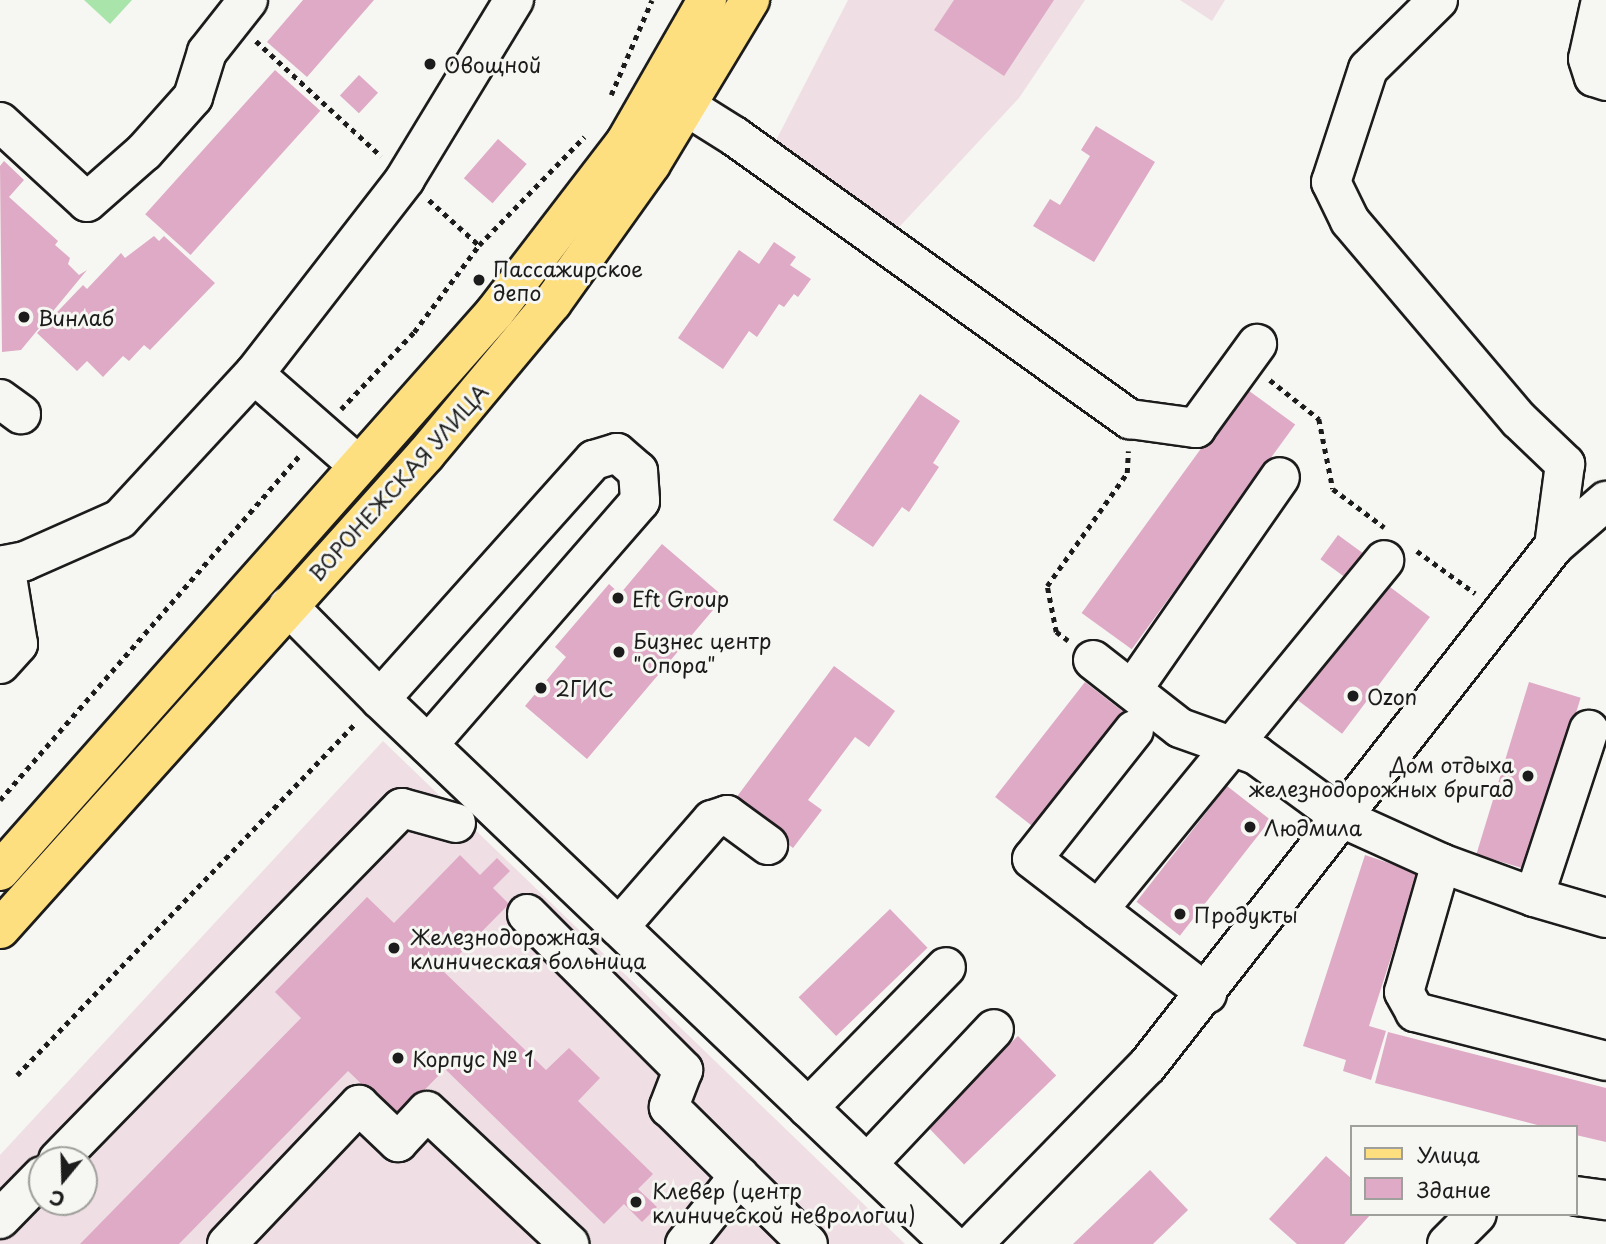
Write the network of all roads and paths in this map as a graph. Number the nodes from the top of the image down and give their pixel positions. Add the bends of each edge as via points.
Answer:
1 (514, 0) edge
2 (750, 0) edge
3 (1438, 0) edge
4 (1601, 0) edge
5 (701, 3) edge
6 (240, 10) edge
7 (1606, 80) edge
8 (673, 98) junction
9 (0, 122) edge
10 (405, 179) junction
11 (479, 245) dead end
12 (1251, 352) joint
13 (254, 374) junction
14 (1130, 419) junction
15 (358, 465) junction
16 (1280, 477) dead end
17 (1606, 501) edge
18 (1395, 546) junction
19 (1554, 546) junction
20 (2, 566) edge
21 (288, 606) junction
22 (1502, 613) junction
23 (1093, 660) joint
24 (0, 664) edge
25 (1132, 690) junction
26 (380, 699) junction
27 (1134, 730) dead end
28 (1589, 730) dead end
29 (428, 745) junction
30 (1230, 750) junction
31 (1342, 818) junction
32 (456, 823) dead end
33 (768, 845) dead end
34 (1441, 863) junction
35 (0, 870) edge
36 (1534, 897) junction
37 (1098, 910) junction
38 (527, 914) dead end
39 (1606, 918) edge
40 (619, 927) junction
41 (0, 929) edge
42 (946, 967) dead end
43 (1207, 994) junction
44 (994, 1029) dead end
45 (1606, 1061) edge
46 (17, 1075) dead end
47 (808, 1108) junction
48 (72, 1146) edge
49 (867, 1164) junction
50 (739, 1177) junction
51 (28, 1190) edge
52 (1578, 1196) edge
53 (1606, 1200) edge
54 (1475, 1216) edge
55 (0, 1219) edge
56 (678, 1238) edge
57 (228, 1244) edge
58 (569, 1244) edge
59 (808, 1244) edge
60 (951, 1244) edge
61 (972, 1244) edge
62 (1447, 1244) edge

1 - 10 street
2 - 8 main road, ВОРОНЕЖСКАЯ УЛИЦА
3 - 19 street via 1368,69 1331,182 1350,221 1519,421 1565,464
4 - 7 street via 1588,59 1594,78
5 - 8 main road, ВОРОНЕЖСКАЯ УЛИЦА
6 - 9 street via 207,52 193,97 144,152 87,202
6 - 10 path
8 - 14 street
8 - 15 main road, ВОРОНЕЖСКАЯ УЛИЦА
8 - 21 main road, ВОРОНЕЖСКАЯ УЛИЦА via 552,303 426,454
10 - 11 path
10 - 13 street
12 - 14 street via 1196,428
12 - 18 path via 1319,419 1333,489
13 - 15 street
13 - 20 street via 120,519
14 - 23 path via 1127,473 1047,586 1056,632
15 - 35 main road, ВОРОНЕЖСКАЯ УЛИЦА
16 - 25 street
17 - 19 street
18 - 22 path
18 - 30 street
19 - 22 street
20 - 24 street via 18,644
21 - 26 street
21 - 41 main road, ВОРОНЕЖСКАЯ УЛИЦА
22 - 31 street
23 - 25 street
25 - 30 street via 1180,728
26 - 29 street
26 - 29 street via 594,460 617,453 638,471 640,501
26 - 46 path
27 - 37 street via 1032,859
28 - 36 street
29 - 40 street
30 - 31 street via 1256,755
30 - 37 street
31 - 34 street
31 - 43 street
32 - 48 street via 402,807
33 - 40 street via 727,815 712,820
34 - 36 street
34 - 45 street via 1404,992 1415,1012
36 - 39 street
37 - 43 street
38 - 50 street via 683,1070 668,1107
40 - 47 street
42 - 47 street
43 - 61 street via 1147,1066
44 - 49 street
47 - 49 street
49 - 60 street
50 - 56 street
50 - 59 street
51 - 55 street
52 - 53 street
54 - 62 street
57 - 58 street via 359,1105 397,1142 427,1111

